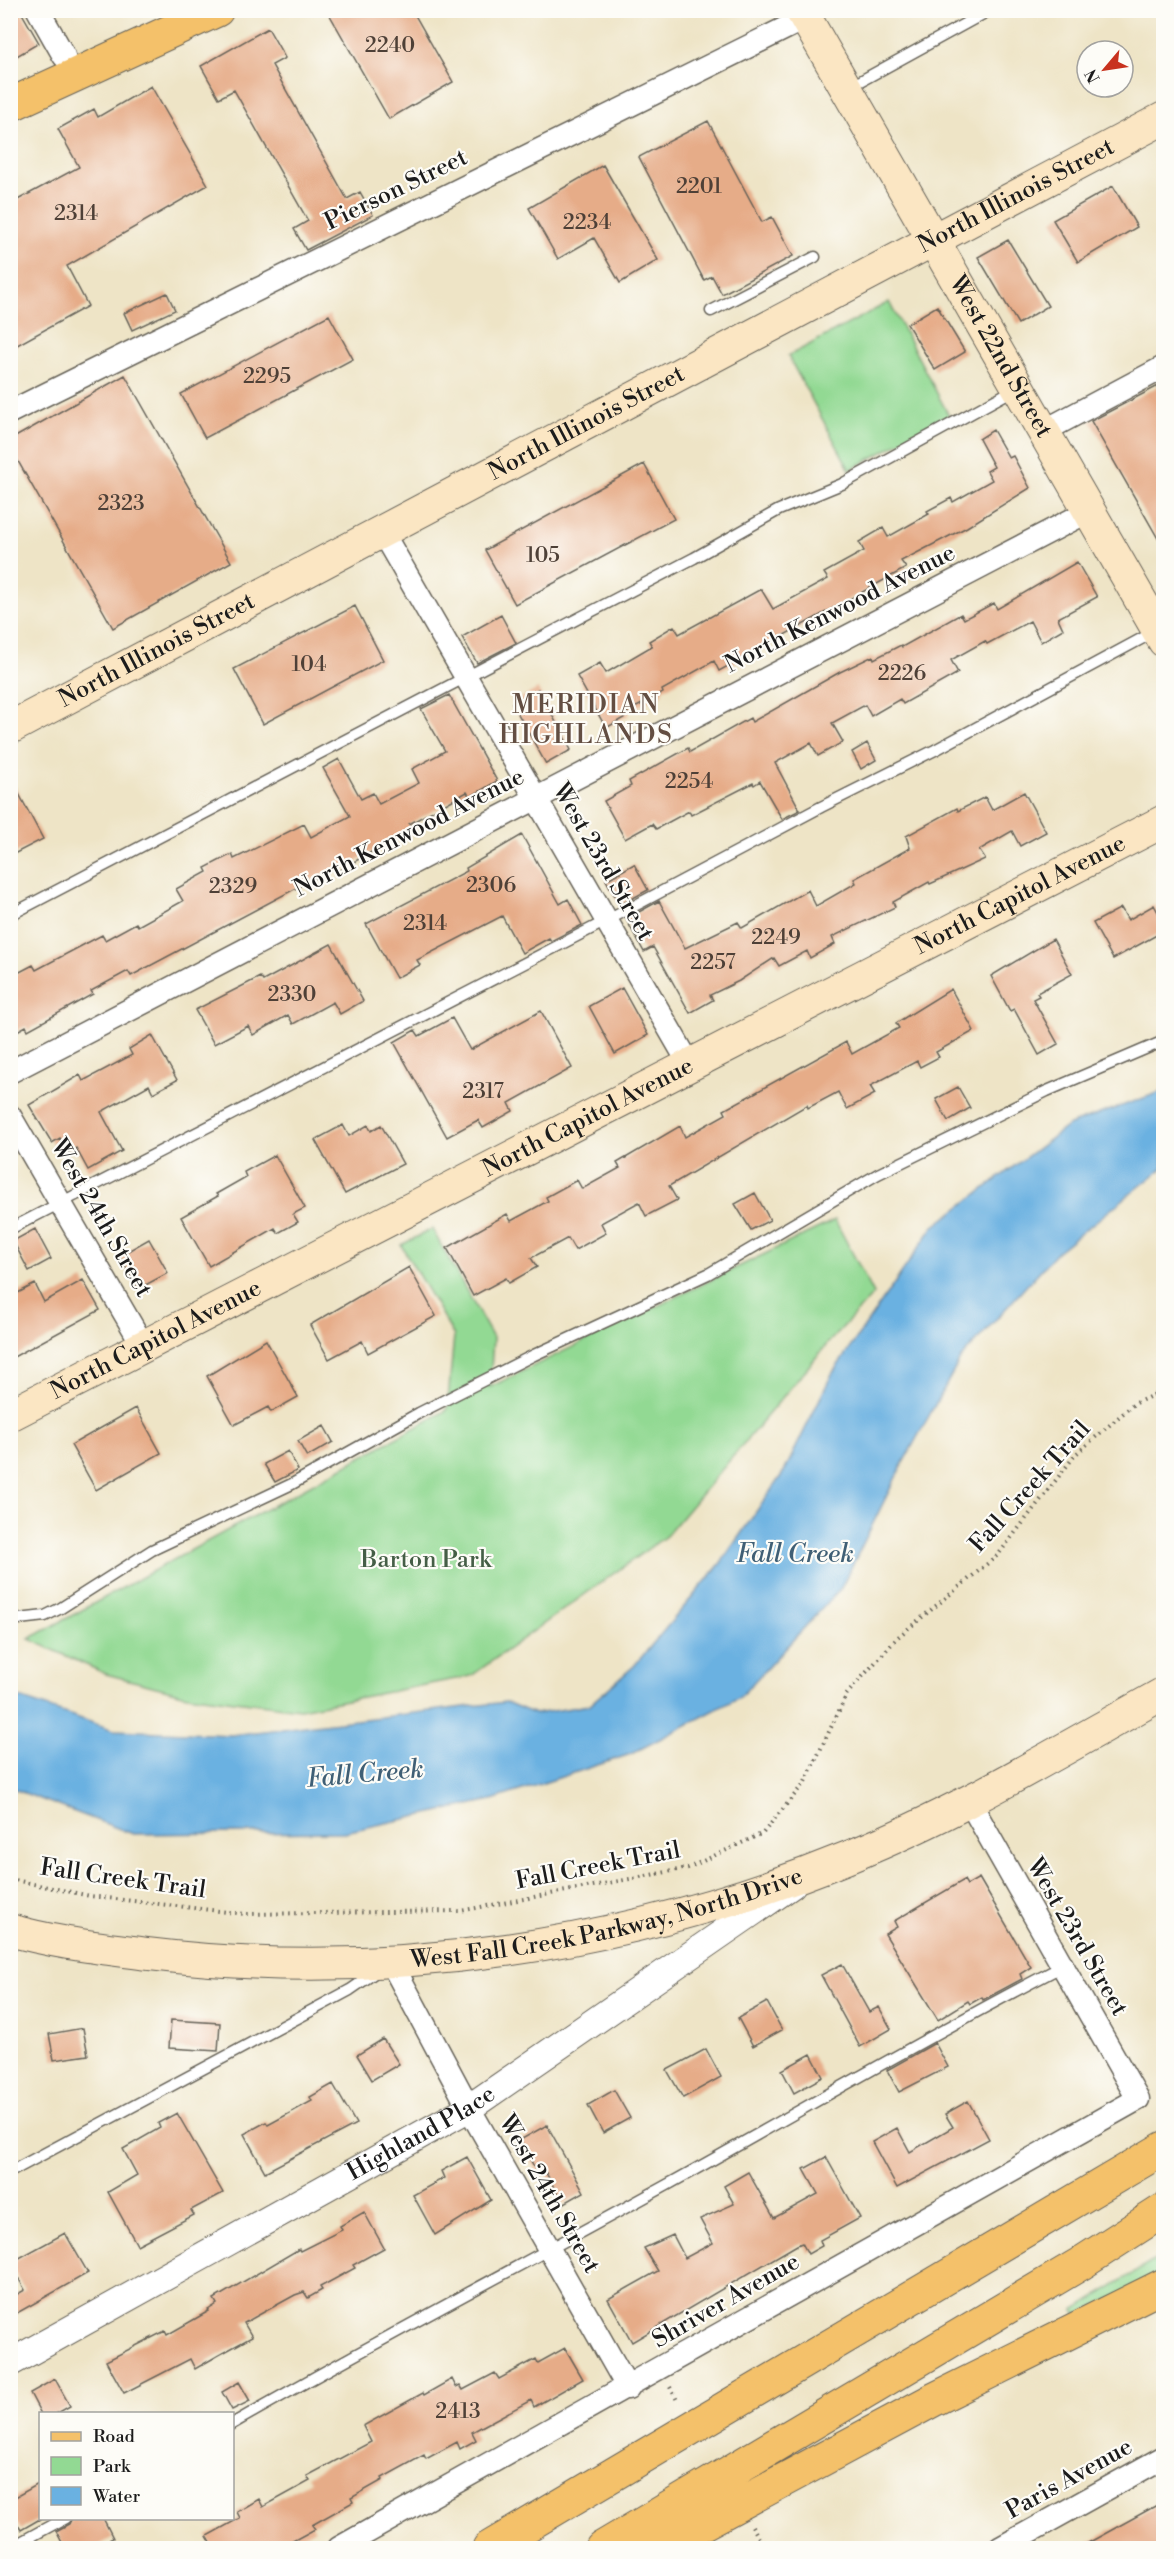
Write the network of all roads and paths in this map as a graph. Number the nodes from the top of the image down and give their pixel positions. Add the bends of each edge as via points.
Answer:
1 (38, 10) edge
2 (161, 10) edge
3 (218, 10) edge
4 (990, 10) edge
5 (804, 14) edge
6 (64, 56) junction
7 (10, 80) edge
8 (847, 88) junction
9 (10, 105) edge
10 (1164, 118) edge
11 (934, 240) junction
12 (815, 257) dead end
13 (711, 311) dead end
14 (1164, 367) edge
15 (1018, 387) junction
16 (10, 412) edge
17 (1044, 431) junction
18 (1089, 511) junction
19 (381, 530) junction
20 (1159, 626) edge
21 (465, 676) junction
22 (10, 728) edge
23 (535, 798) junction
24 (1164, 821) edge
25 (10, 915) edge
26 (606, 921) junction
27 (1164, 1041) edge
28 (690, 1065) junction
29 (10, 1072) edge
30 (10, 1116) edge
31 (61, 1203) junction
32 (10, 1229) edge
33 (144, 1347) junction
34 (1164, 1390) edge
35 (10, 1415) edge
36 (10, 1620) edge
37 (1162, 1694) edge
38 (969, 1801) junction
39 (811, 1872) junction
40 (10, 1879) edge
41 (13, 1936) edge
42 (391, 1962) junction
43 (1063, 1966) junction
44 (1138, 2099) joint
45 (469, 2108) junction
46 (1164, 2148) edge
47 (10, 2172) edge
48 (1164, 2210) edge
49 (549, 2249) junction
50 (1164, 2285) edge
51 (10, 2362) edge
52 (628, 2388) junction
53 (234, 2423) edge
54 (1164, 2457) edge
55 (746, 2517) dead end
56 (61, 2520) edge
57 (10, 2548) edge
58 (339, 2548) edge
59 (489, 2548) edge
60 (602, 2548) edge
61 (657, 2548) edge
62 (765, 2548) edge
63 (1000, 2548) edge

1 - 6 street
2 - 6 main road
3 - 9 main road
4 - 8 lane
5 - 8 main road, West 22nd Street
5 - 16 street, Pierson Street via 118,351
6 - 7 main road
8 - 11 main road, West 22nd Street
10 - 11 main road, North Illinois Street
11 - 15 main road, West 22nd Street
11 - 19 main road, North Illinois Street
12 - 13 lane
14 - 17 street
15 - 17 main road, West 22nd Street
15 - 21 lane via 842,484 779,510
17 - 18 main road, West 22nd Street
18 - 20 main road, West 22nd Street
18 - 23 street, North Kenwood Avenue
19 - 21 street, West 23rd Street
19 - 22 main road, North Illinois Street
20 - 26 lane via 935,750
21 - 23 street, West 23rd Street
21 - 25 lane
23 - 26 street, West 23rd Street
23 - 29 street, North Kenwood Avenue
24 - 28 main road, North Capitol Avenue
26 - 28 street, West 23rd Street
26 - 31 lane
27 - 36 lane via 1047,1091 878,1174 708,1274 534,1355 292,1484 152,1550 61,1608 45,1616
28 - 33 main road, North Capitol Avenue
30 - 31 street, West 24th Street
31 - 32 lane
31 - 33 street, West 24th Street
33 - 35 main road, North Capitol Avenue
34 - 40 path, Fall Creek Trail via 1134,1404 1076,1454 998,1555 891,1645 847,1694 805,1782 763,1833 688,1868 460,1911 245,1914 90,1896
37 - 38 main road, West Fall Creek Parkway, North Drive
38 - 39 main road, West Fall Creek Parkway, North Drive via 890,1840
38 - 43 street, West 23rd Street
39 - 42 main road, West Fall Creek Parkway, North Drive via 707,1908 639,1926 495,1952
39 - 45 street, Highland Place
41 - 42 main road, West Fall Creek Parkway, North Drive via 217,1960 296,1964
42 - 45 street, West 24th Street
42 - 47 lane via 350,1990
43 - 44 street, West 23rd Street
43 - 49 lane via 943,2028
44 - 52 street, Shriver Avenue
45 - 49 street, West 24th Street
45 - 51 street, Highland Place
46 - 59 main road
48 - 60 main road
49 - 52 street, West 24th Street
49 - 53 lane
50 - 61 main road via 933,2400
52 - 58 street, Shriver Avenue
54 - 63 street, Paris Avenue
55 - 62 path
56 - 57 lane

